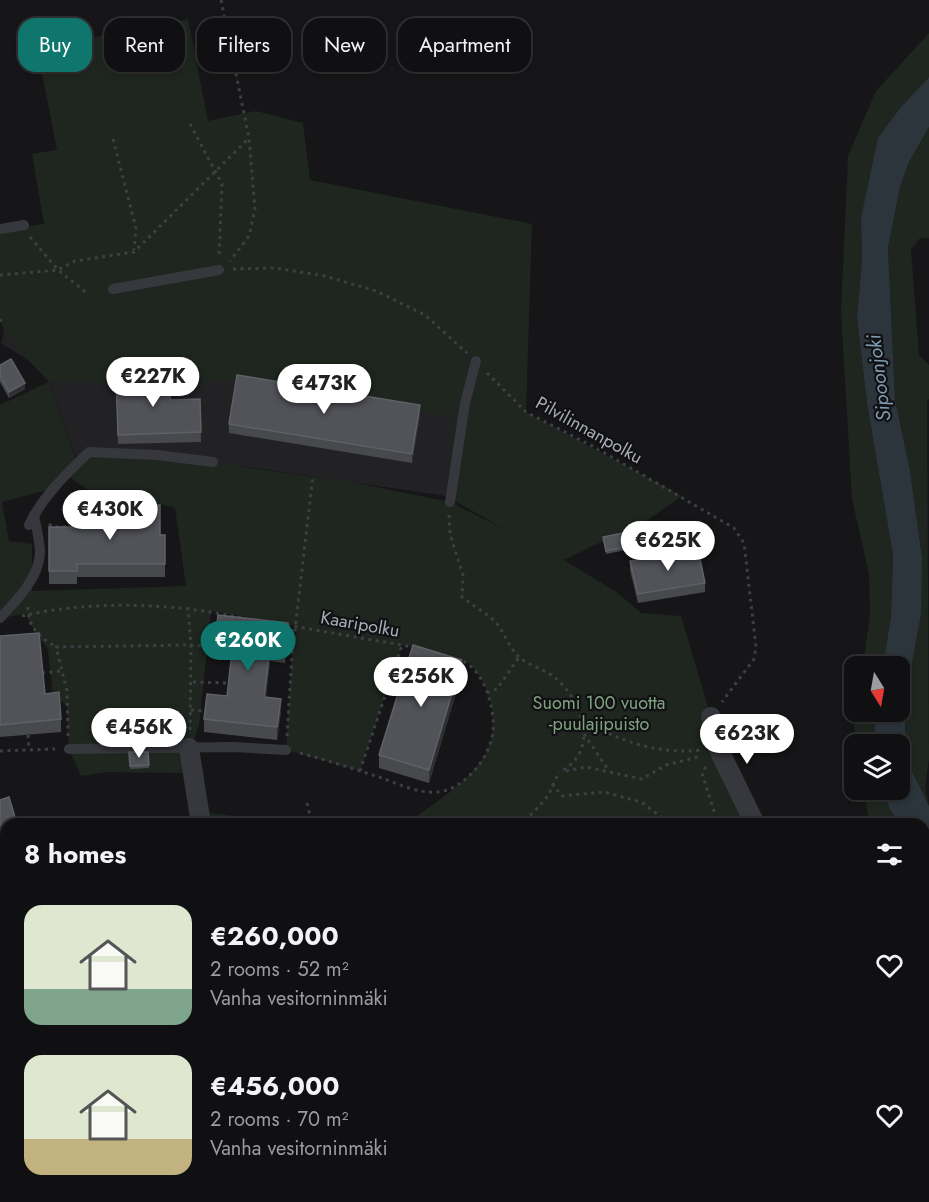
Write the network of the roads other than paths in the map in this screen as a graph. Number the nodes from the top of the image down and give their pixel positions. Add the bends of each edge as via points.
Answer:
1 (24, 225) road end
2 (0, 229) edge
3 (219, 270) road end
4 (113, 289) dead end
5 (476, 361) road end
6 (213, 462) dead end
7 (450, 502) road end
8 (0, 618) edge
9 (711, 717) road end
10 (189, 748) junction
11 (69, 749) road end
12 (286, 750) road end
13 (200, 818) edge
14 (752, 818) edge

1 - 2 lane
3 - 4 lane
5 - 7 lane via 465,403
6 - 8 lane via 89,452 65,474 32,520 40,554 24,590
9 - 14 street via 718,748
10 - 11 lane
10 - 12 lane
10 - 13 street

